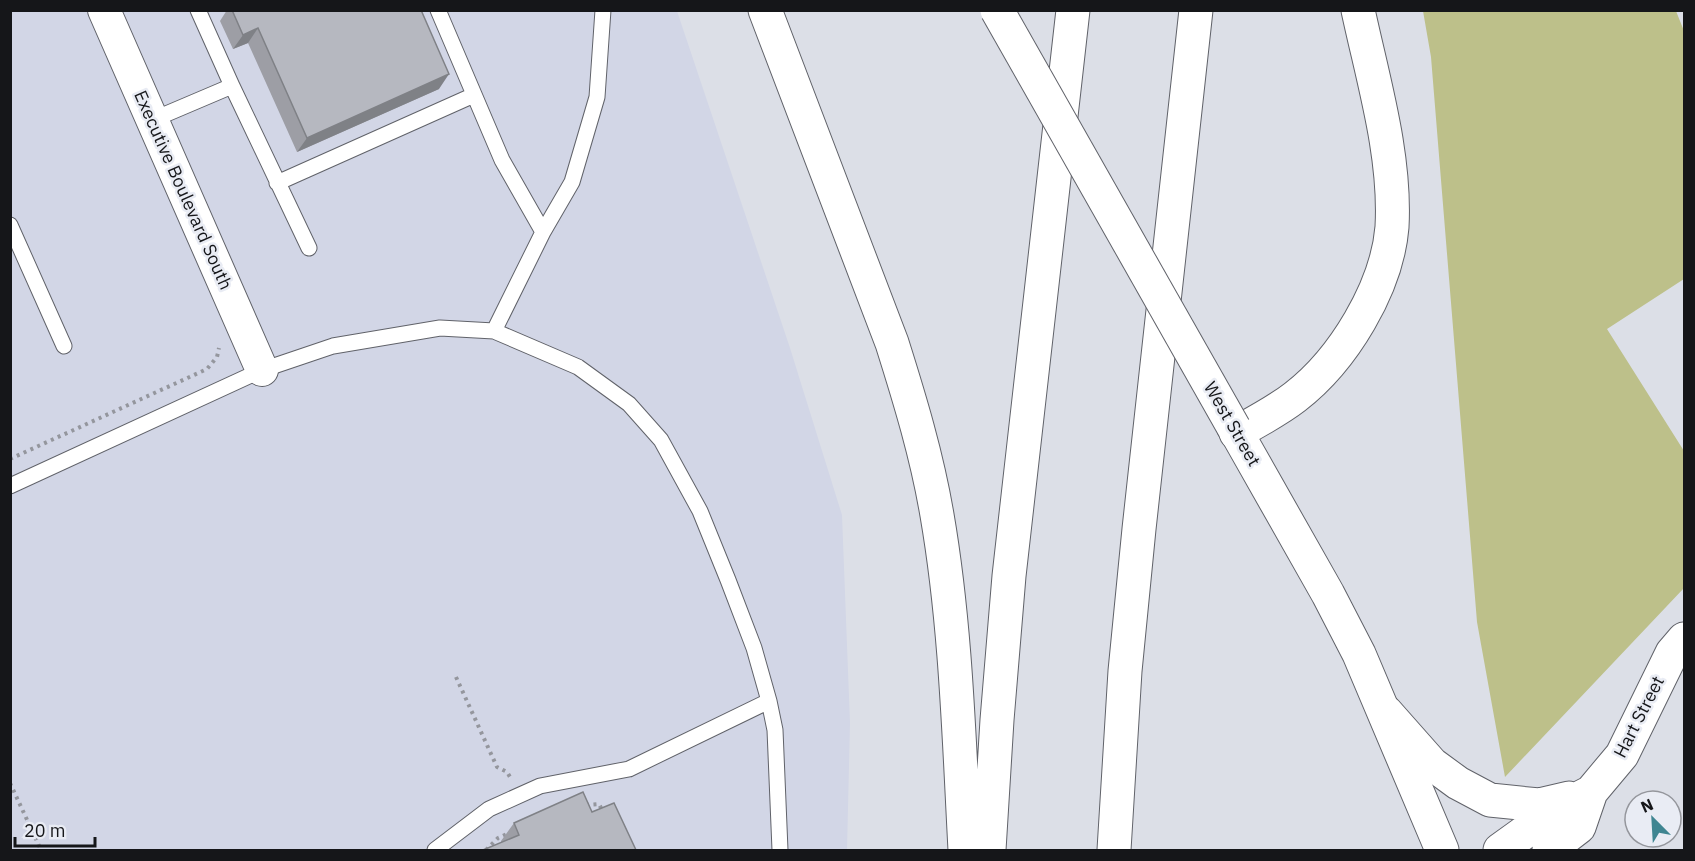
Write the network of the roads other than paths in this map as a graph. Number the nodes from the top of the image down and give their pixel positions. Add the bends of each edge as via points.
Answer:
1 (104, 10) edge
2 (198, 10) edge
3 (438, 10) edge
4 (603, 10) edge
5 (765, 10) edge
6 (997, 10) edge
7 (1073, 10) edge
8 (1197, 10) edge
9 (1358, 10) edge
10 (231, 86) junction
11 (474, 95) junction
12 (152, 120) junction
13 (277, 183) junction
14 (10, 225) edge
15 (543, 232) junction
16 (309, 248) dead end
17 (494, 330) junction
18 (64, 346) dead end
19 (262, 370) junction
20 (1235, 430) junction
21 (10, 486) edge
22 (1684, 639) edge
23 (769, 701) junction
24 (1382, 707) junction
25 (1591, 792) junction
26 (435, 850) edge
27 (780, 850) edge
28 (965, 850) edge
29 (989, 850) edge
30 (1114, 850) edge
31 (1442, 850) edge
32 (1500, 850) edge
33 (1549, 850) edge

1 - 12 street, Executive Boulevard South
2 - 10 lane
3 - 11 lane
4 - 15 lane via 597,97 572,182
5 - 28 main road via 892,343 924,453 937,514 952,631
6 - 20 main road, West Street, bridge
7 - 29 main road via 1009,576
8 - 30 main road via 1138,529
9 - 20 main road via 1386,140 1392,226 1388,256 1358,323 1318,378 1268,415
10 - 12 lane
10 - 13 lane
11 - 13 lane
11 - 15 lane via 502,160
12 - 19 street, Executive Boulevard South
13 - 16 lane
14 - 18 lane
15 - 17 lane
17 - 19 lane via 440,328 333,346
17 - 23 lane via 578,367 629,404 661,440 699,512 728,580
19 - 21 lane
20 - 24 main road, West Street via 1345,626
22 - 25 main road, Hart Street via 1672,653 1622,756
23 - 26 lane via 629,769 540,786 489,808
23 - 27 lane via 775,730
24 - 25 main road via 1432,764 1490,800 1539,805
24 - 31 main road, West Street
25 - 32 main road, Hart Street via 1554,811
25 - 33 main road, Hart Street via 1579,827

